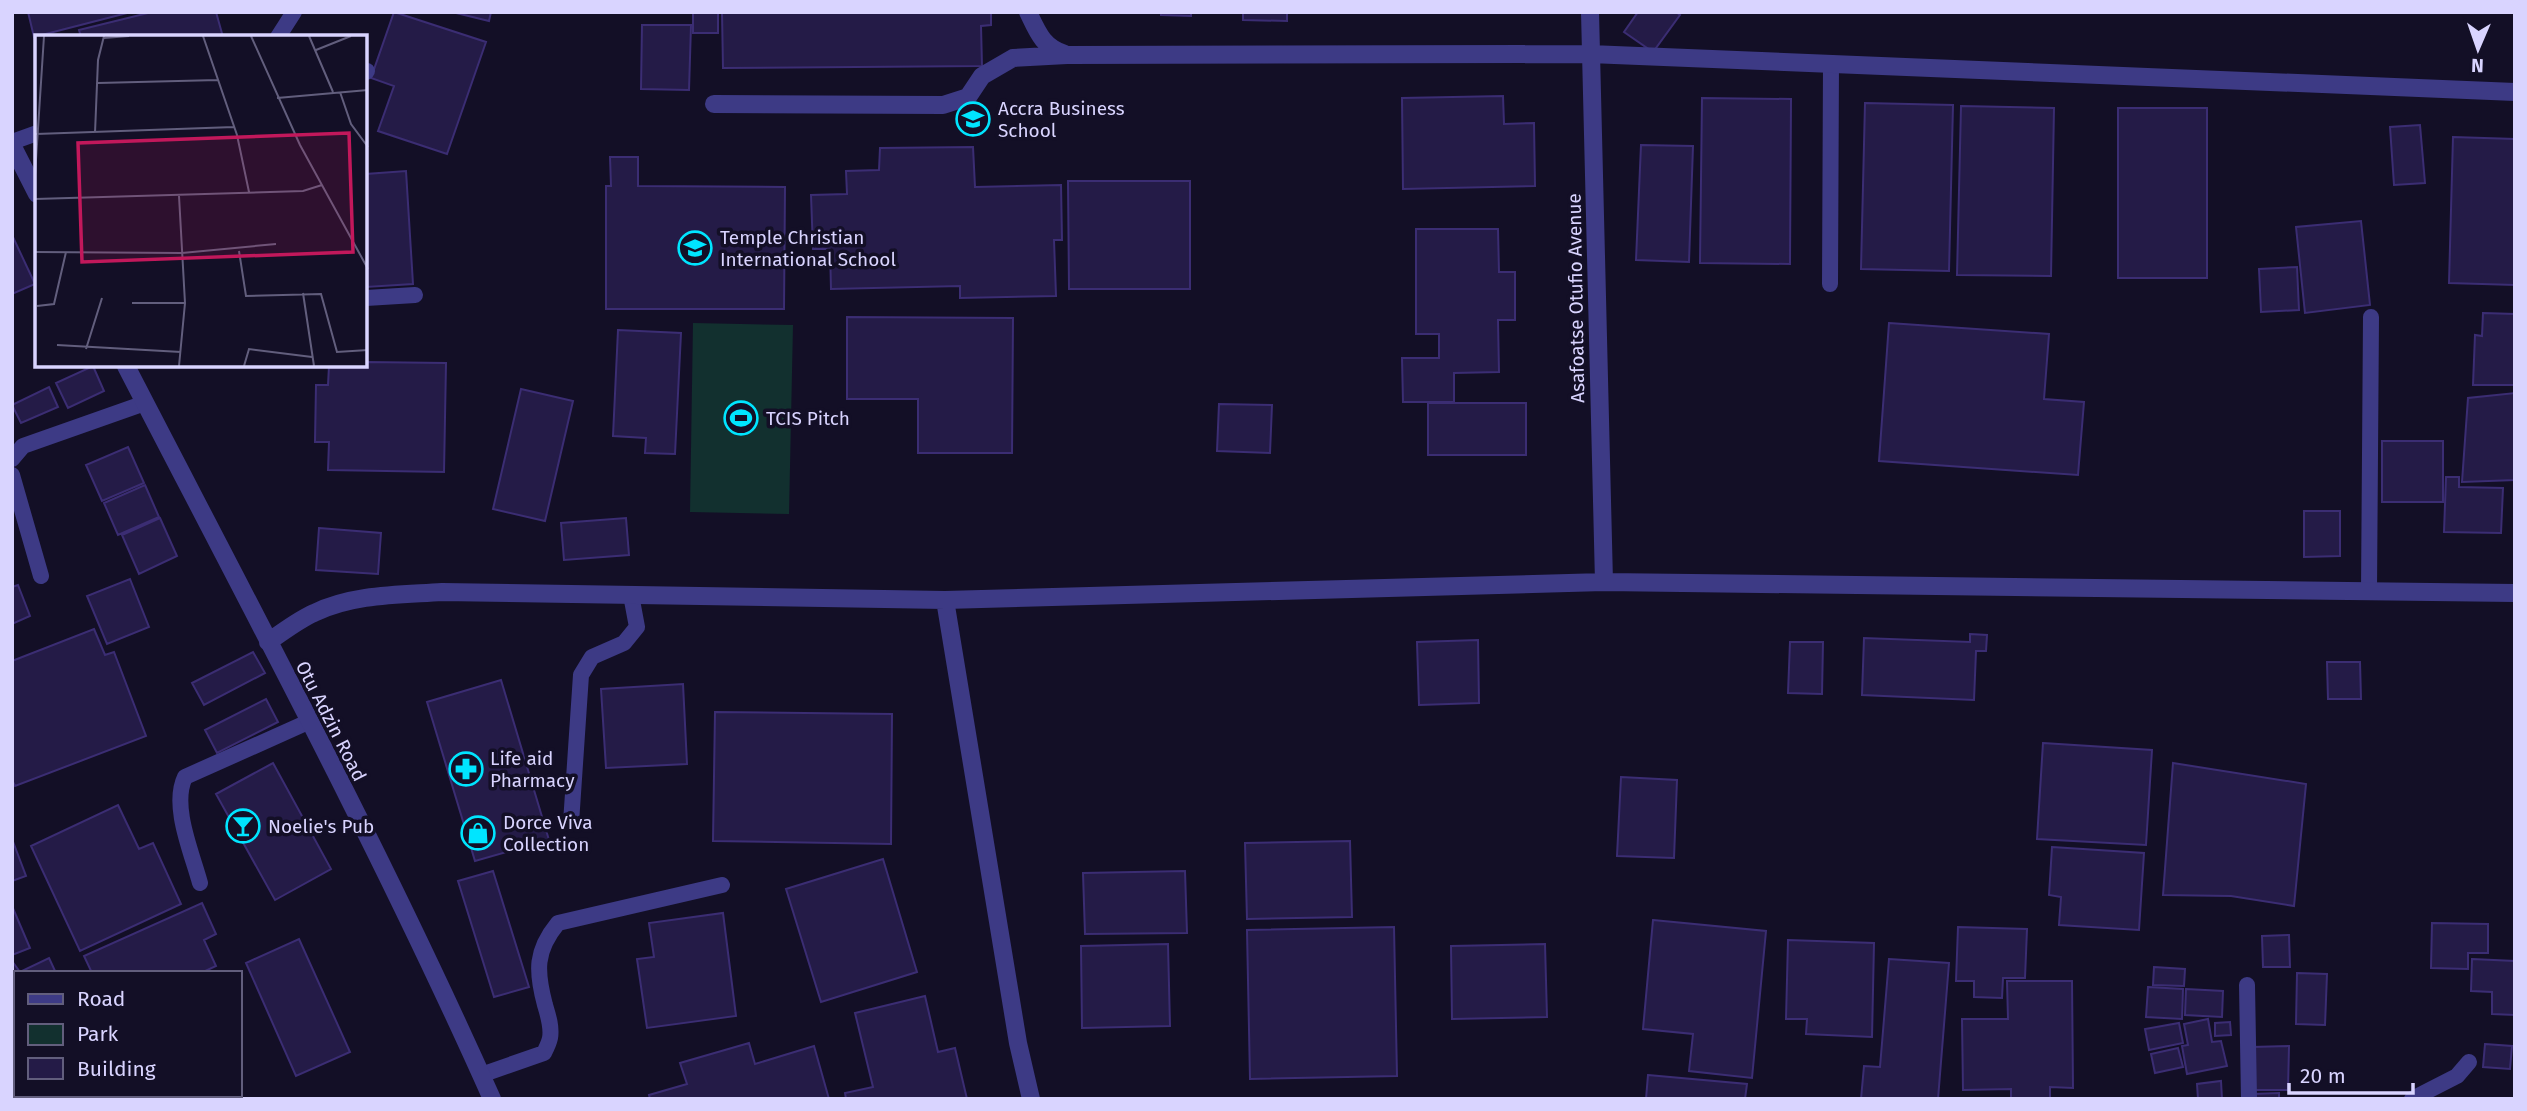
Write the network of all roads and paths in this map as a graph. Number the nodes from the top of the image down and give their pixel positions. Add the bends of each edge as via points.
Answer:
1 (294, 12) edge
2 (1028, 12) edge
3 (1590, 12) edge
4 (279, 35) edge
5 (1590, 54) junction
6 (1067, 55) junction
7 (1831, 64) junction
8 (2515, 92) edge
9 (714, 104) dead end
10 (35, 134) edge
11 (12, 144) edge
12 (34, 182) edge
13 (1829, 284) dead end
14 (415, 295) dead end
15 (368, 298) edge
16 (2371, 317) dead end
17 (127, 368) edge
18 (145, 403) junction
19 (12, 459) edge
20 (12, 475) edge
21 (41, 576) dead end
22 (1604, 582) junction
23 (2369, 591) junction
24 (2515, 593) edge
25 (631, 595) junction
26 (945, 600) junction
27 (268, 642) junction
28 (308, 722) junction
29 (571, 822) dead end
30 (200, 883) dead end
31 (722, 885) dead end
32 (2247, 985) dead end
33 (2469, 1062) dead end
34 (481, 1075) junction
35 (492, 1099) edge
36 (1031, 1099) edge
37 (2249, 1099) edge
38 (2412, 1099) edge

1 - 4 lane
2 - 6 street via 1040,39
3 - 5 street, Asafoatse Otufio Avenue
5 - 6 street
5 - 7 street
5 - 22 street, Asafoatse Otufio Avenue
6 - 9 street via 1013,58 982,76 968,97 943,105
7 - 8 street
7 - 13 lane
10 - 11 lane
11 - 12 street
14 - 15 lane
16 - 23 lane
17 - 18 street, Otu Adzin Road
18 - 19 lane via 23,446
18 - 27 street, Otu Adzin Road
20 - 21 lane
22 - 23 street
22 - 26 street
23 - 24 street
25 - 26 street
25 - 27 street via 442,592 370,597 313,613
25 - 29 lane via 636,627 624,643 592,657 581,675
26 - 36 street
27 - 28 street, Otu Adzin Road
28 - 30 lane via 185,778 179,805
28 - 34 street, Otu Adzin Road
31 - 34 lane via 558,923 547,936 539,965 538,980 549,1020 550,1038 544,1053
32 - 37 lane
33 - 38 lane via 2457,1076
34 - 35 street, Otu Adzin Road

